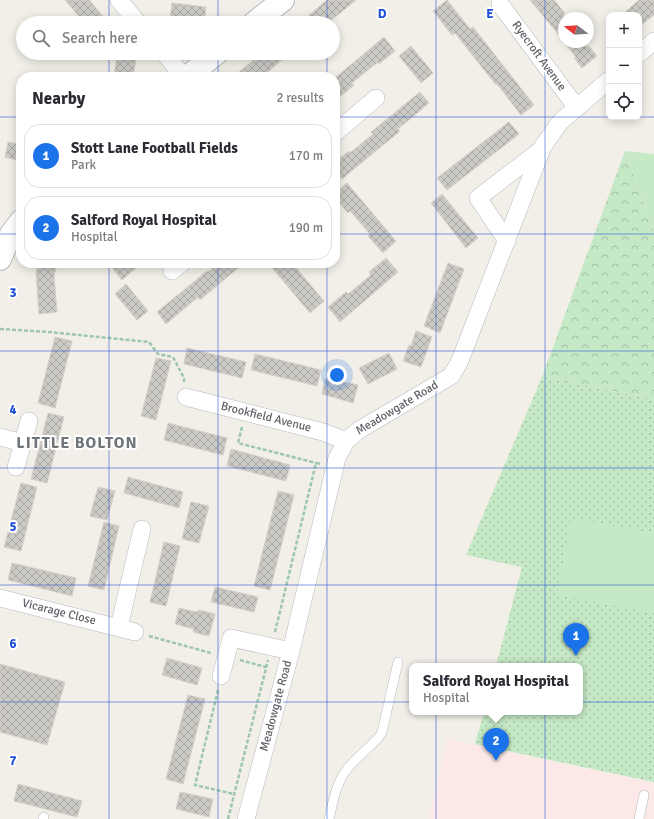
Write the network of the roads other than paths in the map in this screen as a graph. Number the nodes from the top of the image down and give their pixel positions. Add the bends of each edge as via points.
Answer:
1 (119, 0) edge
2 (283, 0) edge
3 (500, 4) dead end
4 (132, 16) edge
5 (263, 16) edge
6 (654, 41) edge
7 (642, 51) edge
8 (170, 60) edge
9 (208, 60) edge
10 (181, 72) edge
11 (192, 72) edge
12 (606, 83) edge
13 (376, 98) dead end
14 (577, 108) junction
15 (340, 129) edge
16 (542, 149) junction
17 (16, 215) edge
18 (0, 223) edge
19 (16, 228) edge
20 (507, 241) junction
21 (0, 259) edge
22 (186, 397) road end
23 (29, 421) dead end
24 (0, 438) edge
25 (346, 440) junction
26 (23, 443) junction
27 (16, 468) dead end
28 (142, 529) dead end
29 (0, 598) edge
30 (119, 627) junction
31 (135, 632) road end
32 (291, 651) junction
33 (398, 662) dead end
34 (221, 676) road end
35 (644, 795) dead end
36 (246, 819) edge
37 (329, 819) edge
38 (639, 819) edge

1 - 4 street
2 - 5 street
3 - 14 street, Ryecroft Avenue
6 - 7 street
8 - 10 street
9 - 11 street
12 - 14 street, Meadowgate Road
13 - 15 street
14 - 16 street, Meadowgate Road via 560,122
16 - 20 street, Meadowgate Road
16 - 20 street via 478,198
17 - 18 street
19 - 21 street
20 - 25 street, Meadowgate Road via 459,363 451,376
22 - 25 street, Brookfield Avenue
23 - 26 street
24 - 26 street
25 - 32 street, Meadowgate Road via 337,458
26 - 27 street
28 - 30 street
29 - 30 street, Vicarage Close
30 - 31 street, Vicarage Close
32 - 34 street via 231,638
32 - 36 street, Meadowgate Road
33 - 37 lane via 379,737 347,769 336,791
35 - 38 lane

